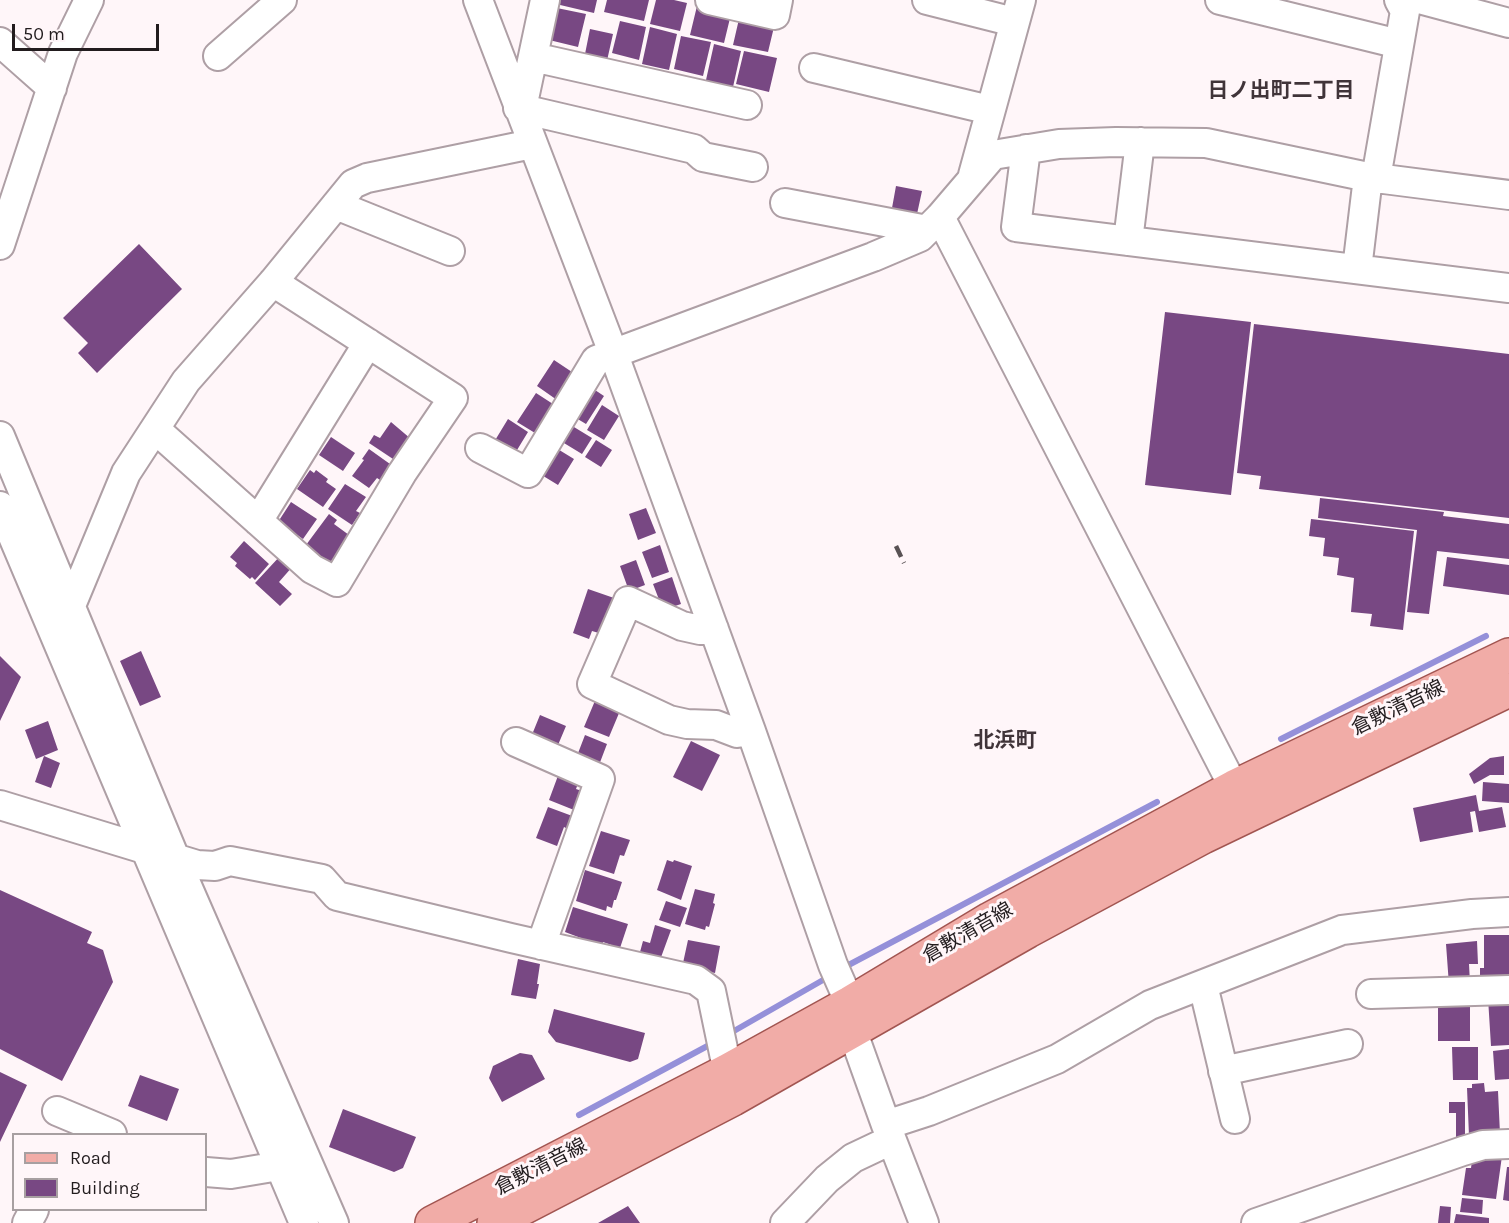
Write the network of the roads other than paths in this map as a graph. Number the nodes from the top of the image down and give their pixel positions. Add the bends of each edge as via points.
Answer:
1 (89, 0) edge
2 (282, 0) edge
3 (477, 0) edge
4 (545, 0) edge
5 (710, 0) edge
6 (778, 0) edge
7 (927, 0) edge
8 (1220, 0) edge
9 (1399, 0) edge
10 (1423, 0) edge
11 (1017, 11) edge
12 (1509, 23) edge
13 (0, 42) edge
14 (1399, 44) junction
15 (218, 56) dead end
16 (537, 58) junction
17 (814, 68) dead end
18 (52, 88) junction
19 (747, 105) dead end
20 (518, 108) junction
21 (990, 110) junction
22 (1140, 142) junction
23 (532, 144) junction
24 (1026, 149) junction
25 (753, 167) dead end
26 (1372, 178) junction
27 (972, 180) junction
28 (1509, 195) edge
29 (785, 203) dead end
30 (336, 205) junction
31 (934, 223) junction
32 (1128, 241) junction
33 (0, 245) edge
34 (450, 251) dead end
35 (1357, 269) junction
36 (273, 282) junction
37 (1509, 288) edge
38 (368, 343) junction
39 (607, 357) junction
40 (155, 429) junction
41 (0, 436) edge
42 (480, 448) dead end
43 (0, 506) edge
44 (258, 521) junction
45 (70, 608) junction
46 (707, 630) junction
47 (1509, 655) edge
48 (1509, 690) edge
49 (744, 732) junction
50 (516, 742) dead end
51 (1241, 801) junction
52 (0, 805) edge
53 (143, 848) junction
54 (175, 858) junction
55 (1509, 912) edge
56 (541, 945) junction
57 (1203, 985) junction
58 (1509, 990) edge
59 (1371, 994) dead end
60 (847, 1001) junction
61 (1348, 1044) dead end
62 (725, 1062) junction
63 (1223, 1071) junction
64 (57, 1111) dead end
65 (1235, 1119) dead end
66 (110, 1133) edge
67 (885, 1139) junction
68 (1509, 1144) edge
69 (279, 1166) junction
70 (207, 1172) edge
71 (304, 1223) edge
72 (334, 1223) edge
73 (432, 1223) edge
74 (494, 1223) edge
75 (785, 1223) edge
76 (924, 1223) edge
77 (1256, 1223) edge

1 - 18 street via 63,53
2 - 15 street
3 - 20 street
4 - 16 street
5 - 6 street via 775,15
7 - 11 street
8 - 14 street
9 - 14 street via 1405,11
10 - 12 street
11 - 21 street
13 - 18 street
14 - 26 street
16 - 19 street
16 - 20 street
17 - 21 street
18 - 33 street
20 - 23 street
20 - 25 street via 694,149 703,157
21 - 27 street
22 - 24 street
22 - 26 street via 1206,143
22 - 32 street
23 - 30 street via 367,178 353,184
23 - 39 street
24 - 27 street via 993,154
24 - 32 street via 1016,227
26 - 28 street
26 - 35 street
27 - 31 street
29 - 31 street
30 - 34 street
30 - 36 street
31 - 39 street via 920,237 873,257
31 - 51 street
32 - 35 street
35 - 37 street
36 - 38 street
36 - 40 street via 186,381
38 - 44 street
38 - 44 street via 453,398 402,472 337,582 312,569
39 - 42 street via 596,360 528,473
39 - 46 street
40 - 44 street
40 - 45 street via 126,473
41 - 45 street
43 - 53 street
45 - 54 street
46 - 49 street
46 - 49 street via 682,626 628,601 592,684 669,720
47 - 51 main road, 倉敷清音線
48 - 51 main road, 倉敷清音線
49 - 60 street
50 - 56 street via 600,779
51 - 60 main road, 倉敷清音線 via 1028,931
52 - 53 street
53 - 54 street
53 - 69 street
54 - 56 street via 206,867 230,861 322,879 337,896
54 - 72 street
55 - 57 street via 1342,930
56 - 62 street via 696,980 711,991
57 - 63 street
57 - 67 street via 1150,1005 1058,1059 929,1111
58 - 59 street
60 - 62 main road, 倉敷清音線
60 - 67 street
61 - 63 street
62 - 73 main road, 倉敷清音線
62 - 74 main road, 倉敷清音線
63 - 65 street
64 - 66 street
67 - 75 street via 827,1179
67 - 76 street
68 - 77 street via 1463,1151
69 - 70 street via 231,1174
69 - 71 street

